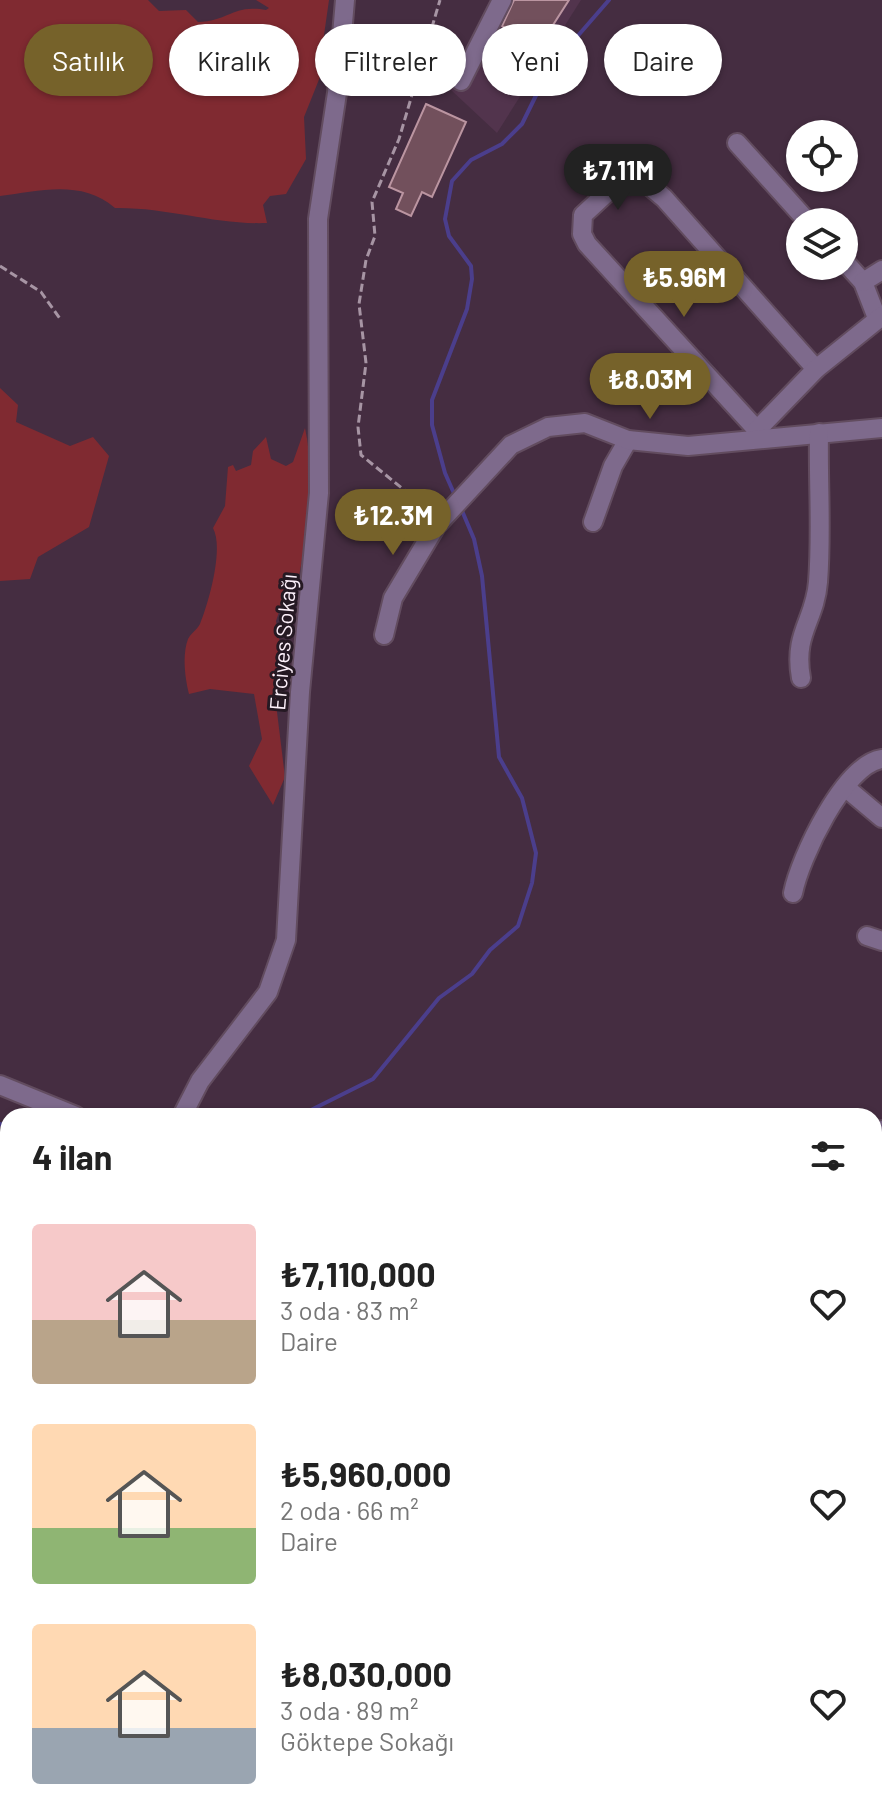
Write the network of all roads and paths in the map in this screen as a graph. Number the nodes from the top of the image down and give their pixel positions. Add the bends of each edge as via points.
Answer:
1 (345, 0) edge
2 (440, 0) edge
3 (498, 2) edge
4 (466, 70) edge
5 (737, 143) dead end
6 (795, 208) edge
7 (0, 266) edge
8 (882, 270) edge
9 (858, 276) edge
10 (863, 282) junction
11 (879, 317) edge
12 (61, 320) dead end
13 (816, 369) junction
14 (882, 428) edge
15 (819, 433) junction
16 (758, 434) junction
17 (628, 440) junction
18 (455, 503) junction
19 (593, 522) dead end
20 (384, 635) dead end
21 (801, 678) dead end
22 (882, 759) edge
23 (845, 787) junction
24 (882, 818) edge
25 (793, 893) dead end
26 (0, 1085) edge
27 (56, 1108) edge
28 (186, 1108) edge

1 - 28 street, Erciyes Sokağı via 318,219 319,493 300,692 286,940 268,992 200,1081
2 - 18 path via 399,139 372,202 375,236 359,304 366,363 358,443 370,465 424,508
3 - 4 street
5 - 6 street
7 - 12 path via 41,292
8 - 10 street
9 - 10 street
10 - 11 street
11 - 13 street
13 - 16 street
13 - 16 street via 646,183 624,177 583,215 587,244
14 - 15 street
15 - 16 street
15 - 21 street via 818,585 799,637
16 - 17 street via 688,446
17 - 18 street via 585,423 548,427 511,445
17 - 19 street
18 - 20 street via 393,598
22 - 23 street via 871,760
23 - 24 street
23 - 25 street via 797,874
26 - 27 street

